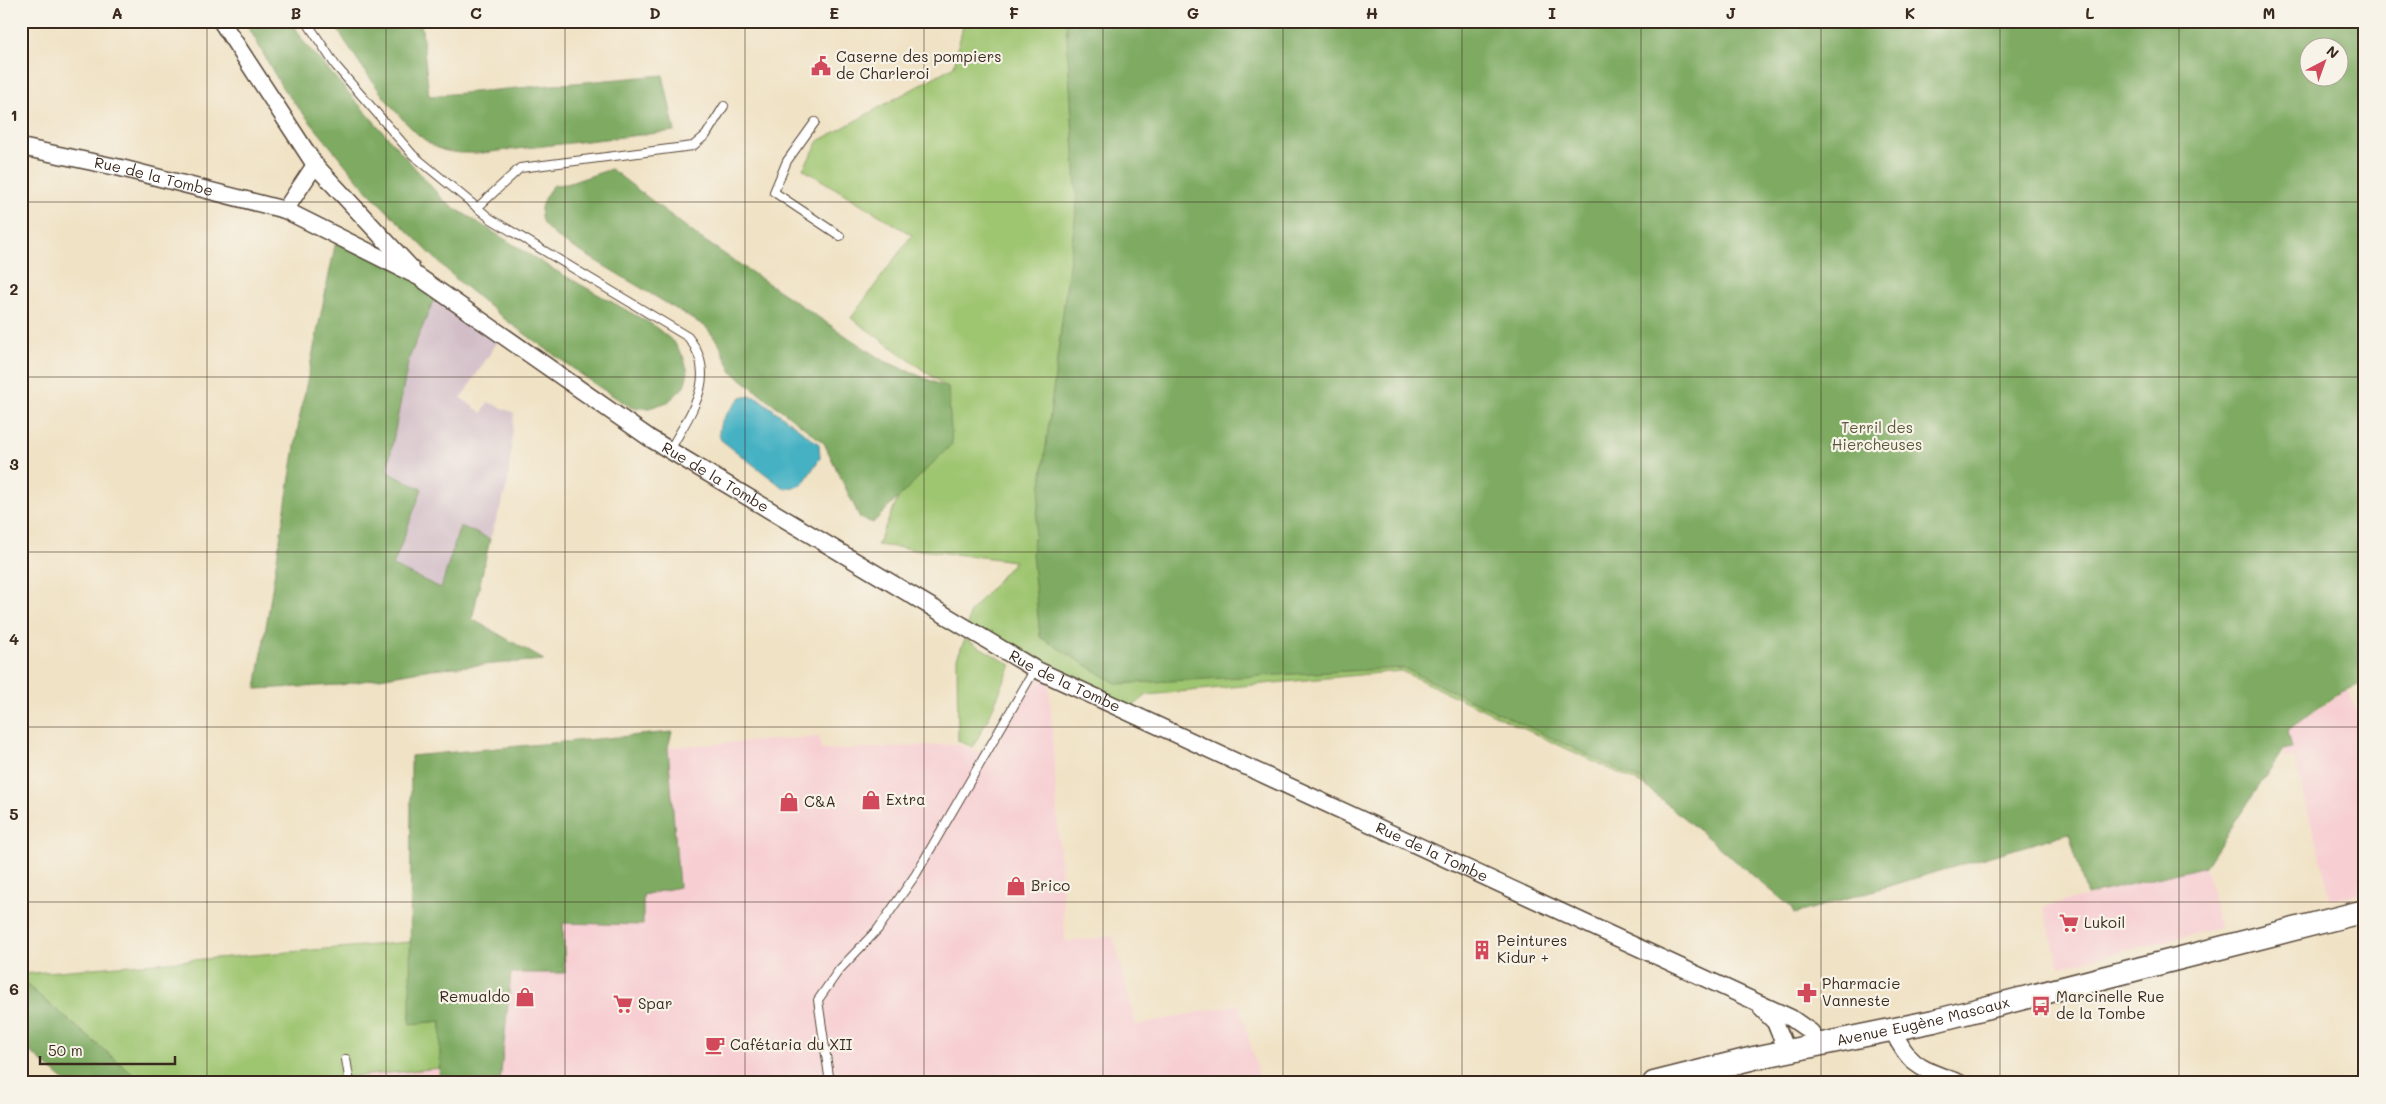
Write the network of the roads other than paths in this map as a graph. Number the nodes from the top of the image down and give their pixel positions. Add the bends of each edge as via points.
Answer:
1 (221, 21) edge
2 (306, 21) edge
3 (724, 106) dead end
4 (815, 122) dead end
5 (21, 147) edge
6 (315, 165) junction
7 (477, 208) junction
8 (285, 210) junction
9 (840, 236) dead end
10 (419, 277) junction
11 (670, 450) junction
12 (1035, 669) junction
13 (2365, 911) edge
14 (1754, 1003) junction
15 (1892, 1029) junction
16 (1818, 1045) junction
17 (1787, 1051) junction
18 (346, 1059) dead end
19 (350, 1083) edge
20 (830, 1083) edge
21 (1654, 1083) edge
22 (1960, 1083) edge

1 - 6 street, Rue de la Tombe
2 - 7 lane via 336,66 412,155
3 - 7 lane via 706,135 693,146 520,168
4 - 9 lane via 787,161 774,192
5 - 8 street, Rue de la Tombe via 121,168
6 - 8 street
6 - 10 street, Rue de la Tombe
7 - 11 lane via 688,337 699,350 701,389
8 - 10 street, Rue de la Tombe
10 - 11 street, Rue de la Tombe
11 - 12 street, Rue de la Tombe
12 - 14 street, Rue de la Tombe
12 - 20 lane via 916,874 878,929 838,970 818,1000
13 - 15 main road, Avenue Eugène Mascaux
14 - 16 street, Rue de la Tombe via 1791,1018 1811,1032
14 - 17 street, Rue de la Tombe via 1775,1022
15 - 16 main road, Avenue Eugène Mascaux
15 - 22 street via 1904,1053 1918,1066
16 - 17 main road, Avenue Eugène Mascaux
17 - 21 main road, Avenue Eugène Mascaux
18 - 19 lane

